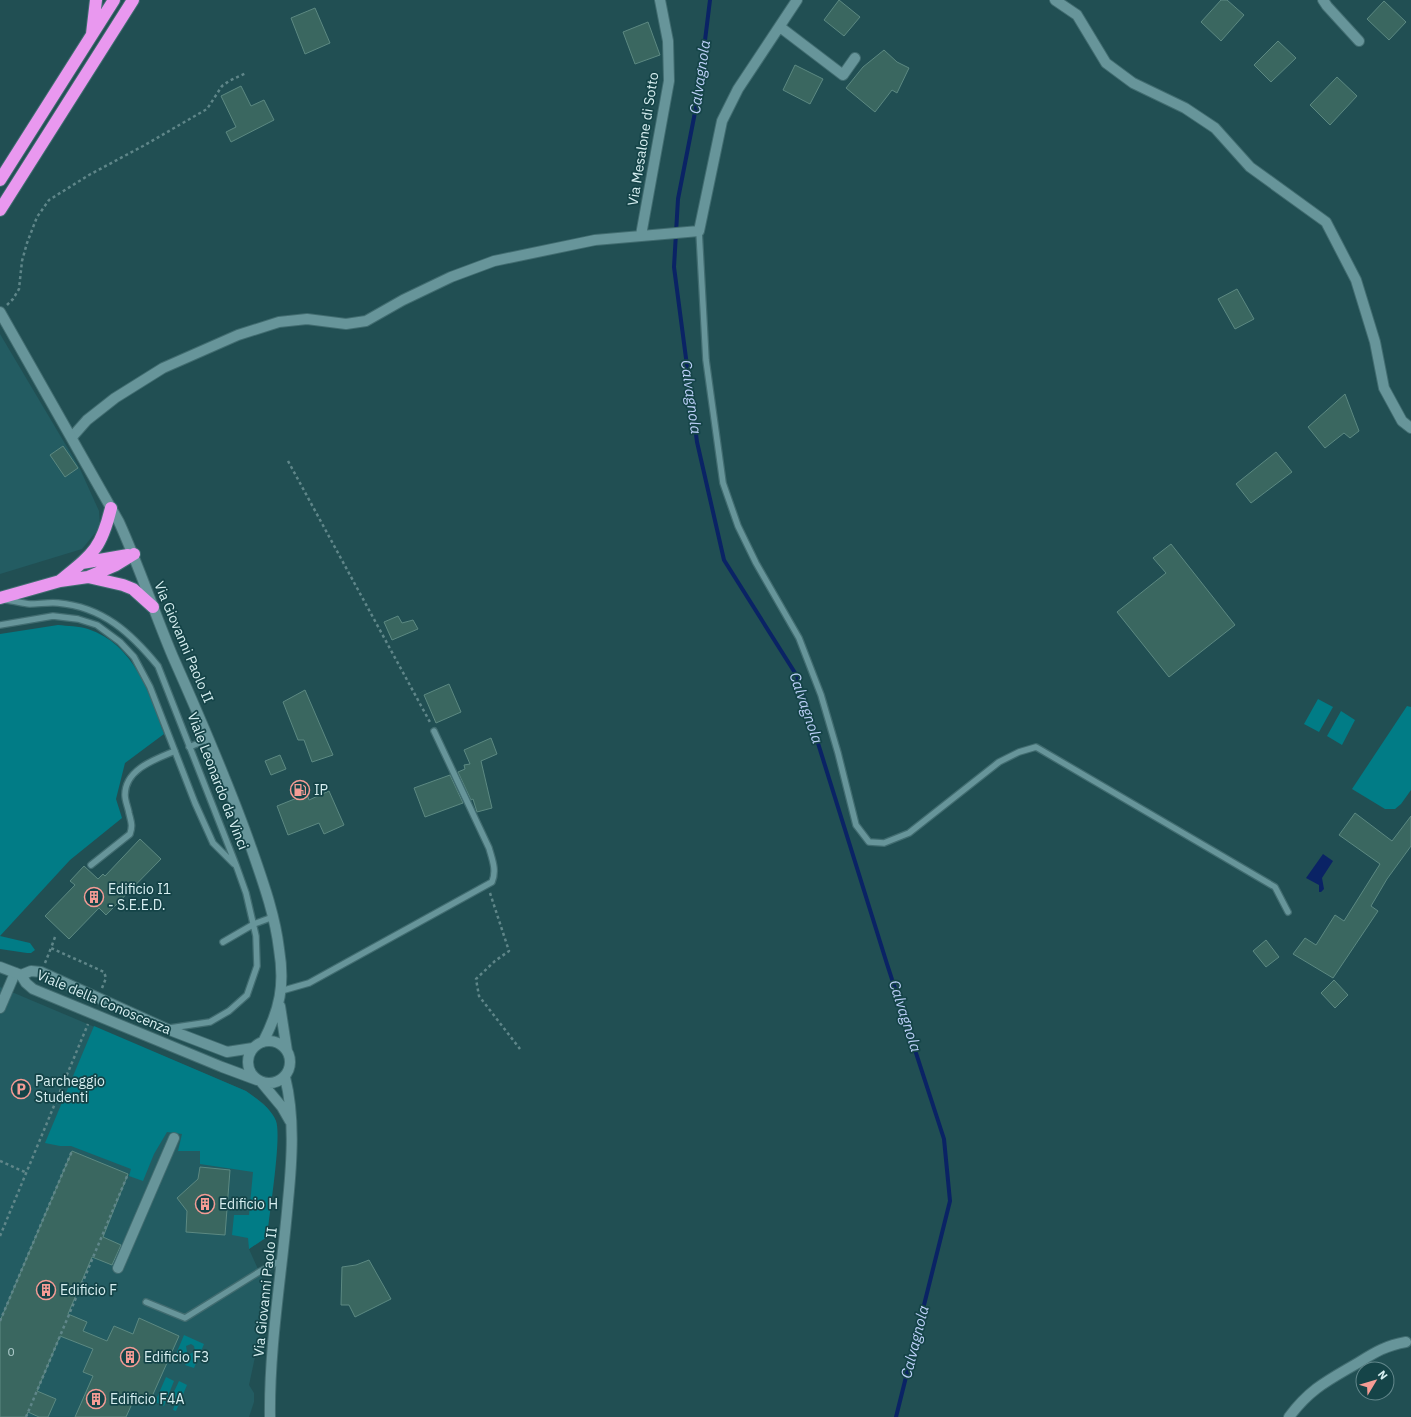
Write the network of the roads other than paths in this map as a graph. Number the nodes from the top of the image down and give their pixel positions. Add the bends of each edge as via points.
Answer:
1 (96, 0) edge
2 (114, 0) edge
3 (134, 0) edge
4 (660, 0) edge
5 (798, 0) edge
6 (1055, 0) edge
7 (1324, 0) edge
8 (780, 27) junction
9 (92, 35) junction
10 (1359, 40) dead end
11 (855, 58) dead end
12 (0, 180) edge
13 (0, 210) edge
14 (694, 231) junction
15 (643, 235) junction
16 (2, 309) edge
17 (1411, 428) edge
18 (72, 437) junction
19 (111, 508) junction
20 (134, 554) junction
21 (82, 563) junction
22 (88, 577) junction
23 (60, 581) junction
24 (0, 598) edge
25 (153, 607) junction
26 (0, 625) edge
27 (434, 731) road end
28 (210, 739) junction
29 (189, 747) junction
30 (175, 750) junction
31 (91, 865) dead end
32 (236, 865) junction
33 (1288, 912) dead end
34 (273, 918) junction
35 (254, 924) junction
36 (223, 942) dead end
37 (0, 967) edge
38 (18, 974) junction
39 (281, 991) junction
40 (279, 1005) junction
41 (0, 1008) edge
42 (167, 1029) junction
43 (263, 1042) junction
44 (253, 1048) junction
45 (287, 1051) junction
46 (285, 1077) junction
47 (259, 1081) junction
48 (291, 1122) junction
49 (174, 1138) dead end
50 (282, 1260) junction
51 (118, 1268) dead end
52 (146, 1302) dead end
53 (1406, 1342) dead end
54 (270, 1404) junction
55 (264, 1417) edge
56 (270, 1417) edge
57 (1289, 1417) edge

1 - 9 highway
2 - 9 highway
3 - 13 highway
4 - 15 street, Via Mesalone di Sotto via 668,41 669,81
5 - 8 street
6 - 17 street via 1077,16 1106,63 1133,83 1185,108 1215,128 1250,167 1326,222 1356,280 1375,342 1384,388 1402,421
7 - 10 street
8 - 11 street via 843,75
8 - 14 street via 738,89 722,121
9 - 12 highway
14 - 15 street
14 - 33 lane via 706,360 723,483 738,526 756,563 799,638 821,695 856,825 869,842 884,844 909,833 999,762 1036,747 1275,887
15 - 18 street via 595,240 494,261 451,277 366,321 346,324 307,319 279,322 238,336 163,368 114,398 87,420
16 - 18 street, Via Giovanni Paolo II
18 - 19 street, Via Giovanni Paolo II
19 - 20 street, Via Giovanni Paolo II
19 - 21 highway via 105,532 95,551
20 - 21 highway
20 - 22 highway
20 - 25 street, Via Giovanni Paolo II
21 - 23 highway
22 - 23 highway
22 - 25 highway via 133,589
23 - 24 highway
24 - 29 lane, Viale Leonardo da Vinci via 30,604 58,603 94,611 124,628 158,666
25 - 28 street, Via Giovanni Paolo II
26 - 30 lane via 53,616 97,625 120,642 134,657 150,687
27 - 39 lane via 489,848 494,867 492,882 310,983
28 - 29 lane
28 - 34 street, Via Giovanni Paolo II via 241,819
29 - 32 lane, Viale Leonardo da Vinci
30 - 31 lane via 142,766 131,776 125,796 133,826 130,834
30 - 32 lane via 213,843
32 - 35 lane, Viale Leonardo da Vinci
34 - 35 lane
34 - 39 street, Via Giovanni Paolo II via 280,949
35 - 36 lane
35 - 42 lane, Viale Leonardo da Vinci via 257,966 247,995 229,1011 210,1022
37 - 38 street
38 - 41 street
38 - 42 street, Viale della Conoscenza via 40,972
38 - 47 street, Viale della Conoscenza via 33,989
39 - 40 street, Via Giovanni Paolo II
40 - 43 street, Via Giovanni Paolo II
40 - 45 street, Via Giovanni Paolo II
42 - 44 street, Viale della Conoscenza via 227,1052
43 - 44 street
43 - 45 street via 277,1042
44 - 47 street via 249,1054 249,1068
45 - 46 street via 290,1064
46 - 47 street via 274,1083
46 - 48 street, Via Giovanni Paolo II via 290,1097
47 - 48 street via 282,1107
48 - 50 street, Via Giovanni Paolo II via 292,1161
49 - 51 street
50 - 52 lane via 185,1318
50 - 54 street, Via Giovanni Paolo II via 273,1334
53 - 57 street via 1386,1346 1329,1378 1311,1391
54 - 55 street
54 - 56 street, Via Giovanni Paolo II

